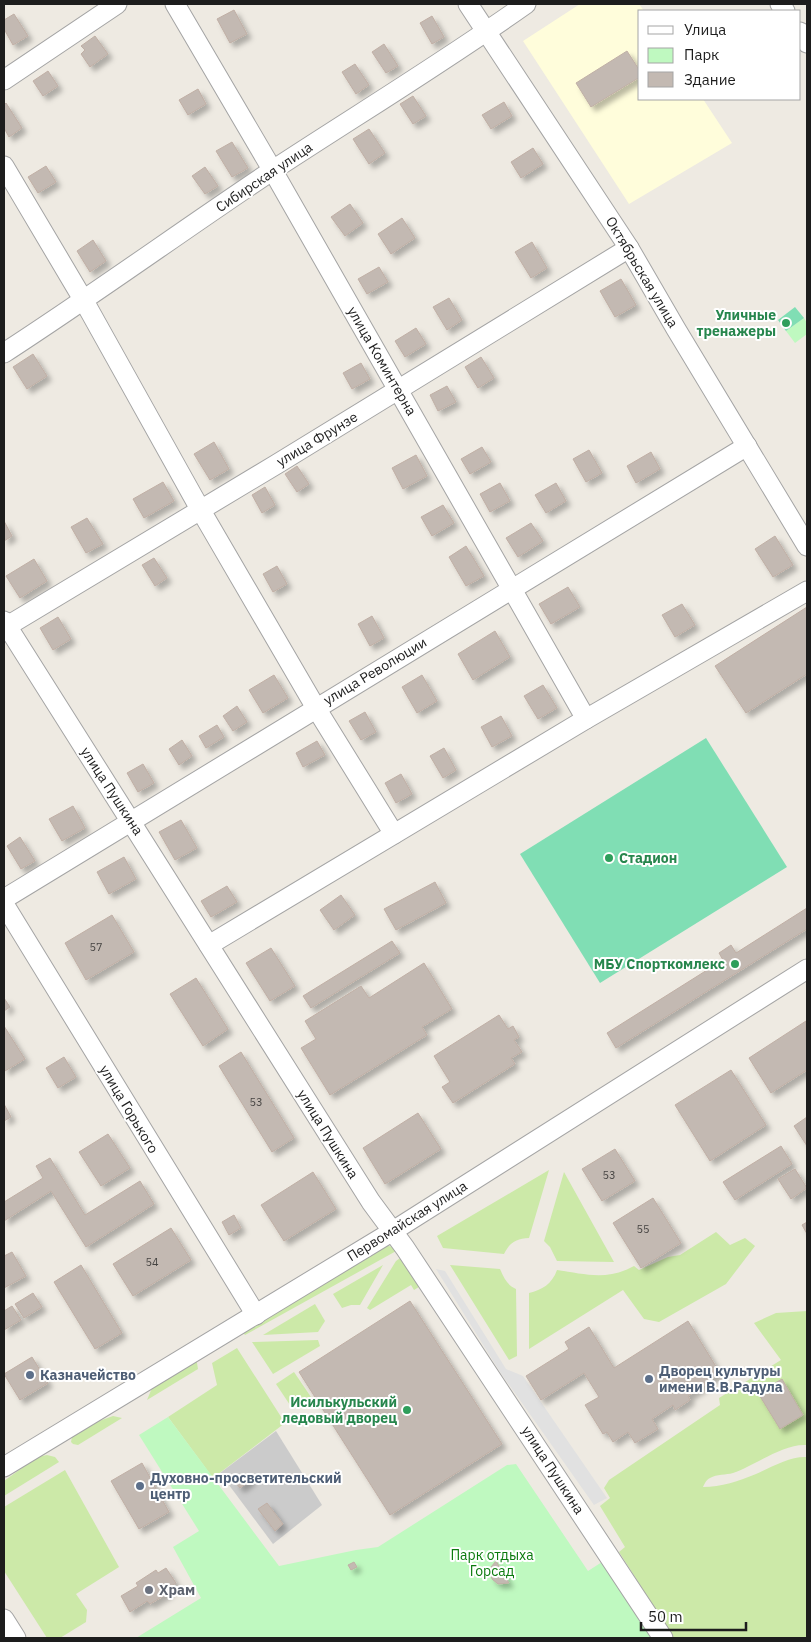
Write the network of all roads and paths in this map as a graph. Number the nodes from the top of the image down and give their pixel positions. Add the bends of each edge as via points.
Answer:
1 (118, 4) edge
2 (175, 4) edge
3 (468, 4) edge
4 (526, 4) edge
5 (487, 32) junction
6 (4, 80) edge
7 (4, 166) edge
8 (273, 171) junction
9 (629, 248) junction
10 (84, 301) junction
11 (4, 353) edge
12 (398, 390) junction
13 (747, 446) junction
14 (200, 509) junction
15 (805, 536) edge
16 (512, 588) junction
17 (807, 590) edge
18 (5, 625) edge
19 (316, 708) junction
20 (586, 719) junction
21 (131, 820) junction
22 (394, 834) junction
23 (4, 899) edge
24 (4, 904) edge
25 (208, 945) junction
26 (807, 969) edge
27 (393, 1231) junction
28 (256, 1315) junction
29 (4, 1468) edge
30 (4, 1619) edge
31 (16, 1638) edge
32 (663, 1638) edge

1 - 6 street
2 - 8 street, улица Коминтерна
3 - 5 street, Октябрьская улица
4 - 5 street, Сибирская улица
5 - 8 street, Сибирская улица
5 - 9 street, Октябрьская улица
7 - 10 street
8 - 10 street, Сибирская улица
8 - 12 street, улица Коминтерна
9 - 12 street, улица Фрунзе
9 - 13 street, Октябрьская улица
10 - 11 street, Сибирская улица
10 - 14 street
12 - 14 street, улица Фрунзе
12 - 16 street, улица Коминтерна
13 - 15 street, Октябрьская улица
13 - 16 street, улица Революции
14 - 18 street, улица Фрунзе
14 - 19 street
16 - 19 street, улица Революции
16 - 20 street, улица Коминтерна
17 - 20 street
18 - 21 street, улица Пушкина
19 - 21 street, улица Революции
19 - 22 street
20 - 22 street
21 - 23 street, улица Революции
21 - 25 street, улица Пушкина
22 - 25 street
24 - 28 street, улица Горького
25 - 27 street, улица Пушкина via 371,1202
26 - 27 street, Первомайская улица
27 - 28 street, Первомайская улица
27 - 32 street, улица Пушкина
28 - 29 street, Первомайская улица
30 - 31 street

